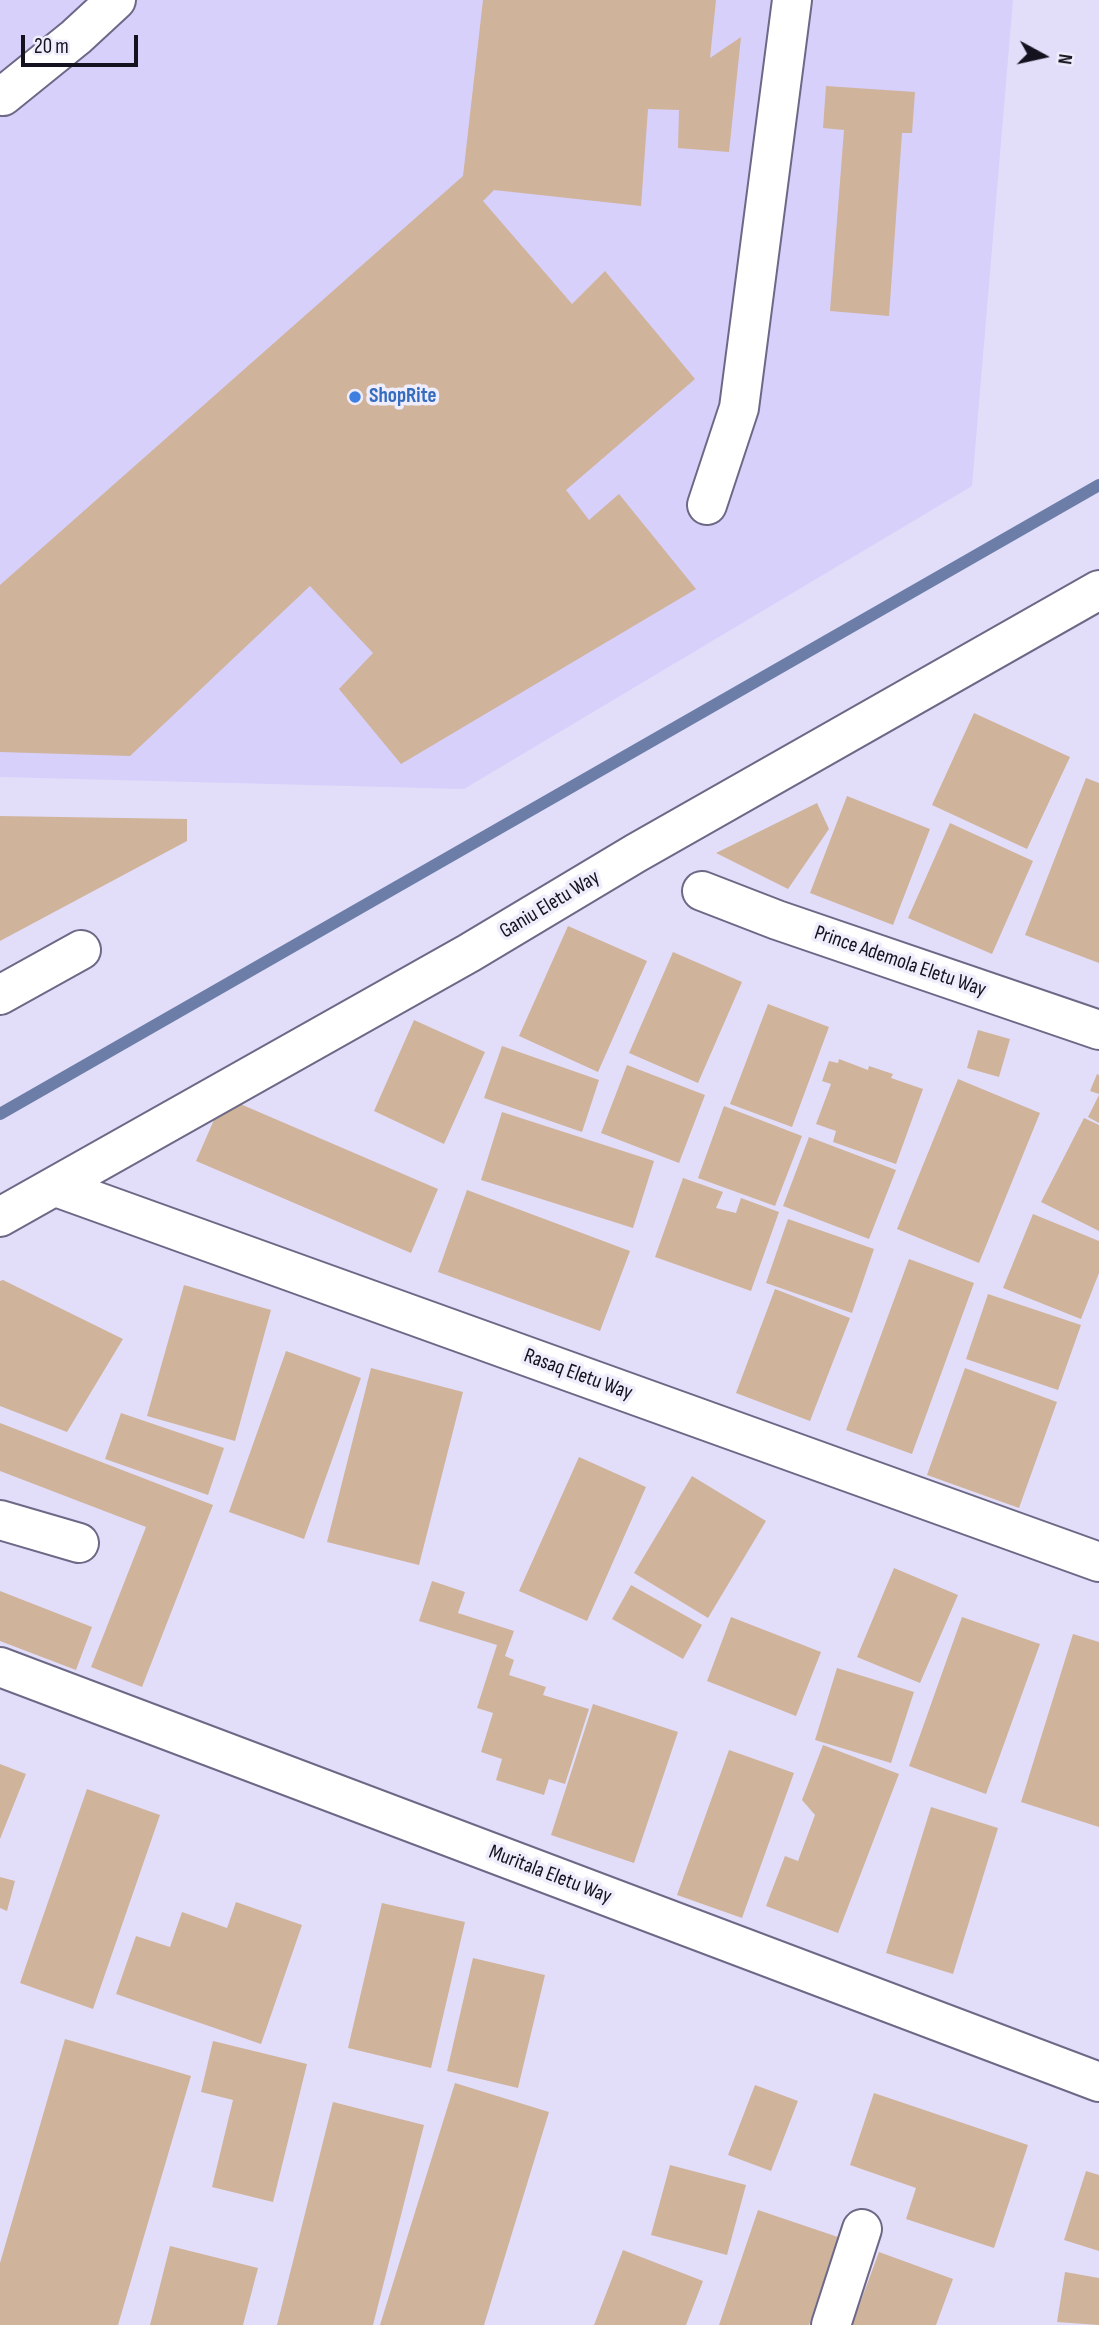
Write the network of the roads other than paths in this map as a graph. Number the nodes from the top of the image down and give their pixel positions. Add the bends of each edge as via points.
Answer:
1 (117, 0) edge
2 (792, 0) edge
3 (3, 96) dead end
4 (707, 505) dead end
5 (1099, 590) edge
6 (702, 891) dead end
7 (81, 950) dead end
8 (0, 995) edge
9 (1099, 1030) edge
10 (57, 1187) junction
11 (0, 1217) edge
12 (0, 1520) edge
13 (79, 1543) dead end
14 (1099, 1562) edge
15 (0, 1668) edge
16 (1099, 2082) edge
17 (862, 2230) dead end
18 (831, 2325) edge

1 - 3 street
2 - 4 street via 739,408
5 - 10 street, Ganiu Eletu Way
6 - 9 street, Prince Ademola Eletu Way
7 - 8 street
10 - 11 street, Ganiu Eletu Way
10 - 14 street, Rasaq Eletu Way
12 - 13 street
15 - 16 street, Muritala Eletu Way
17 - 18 street

